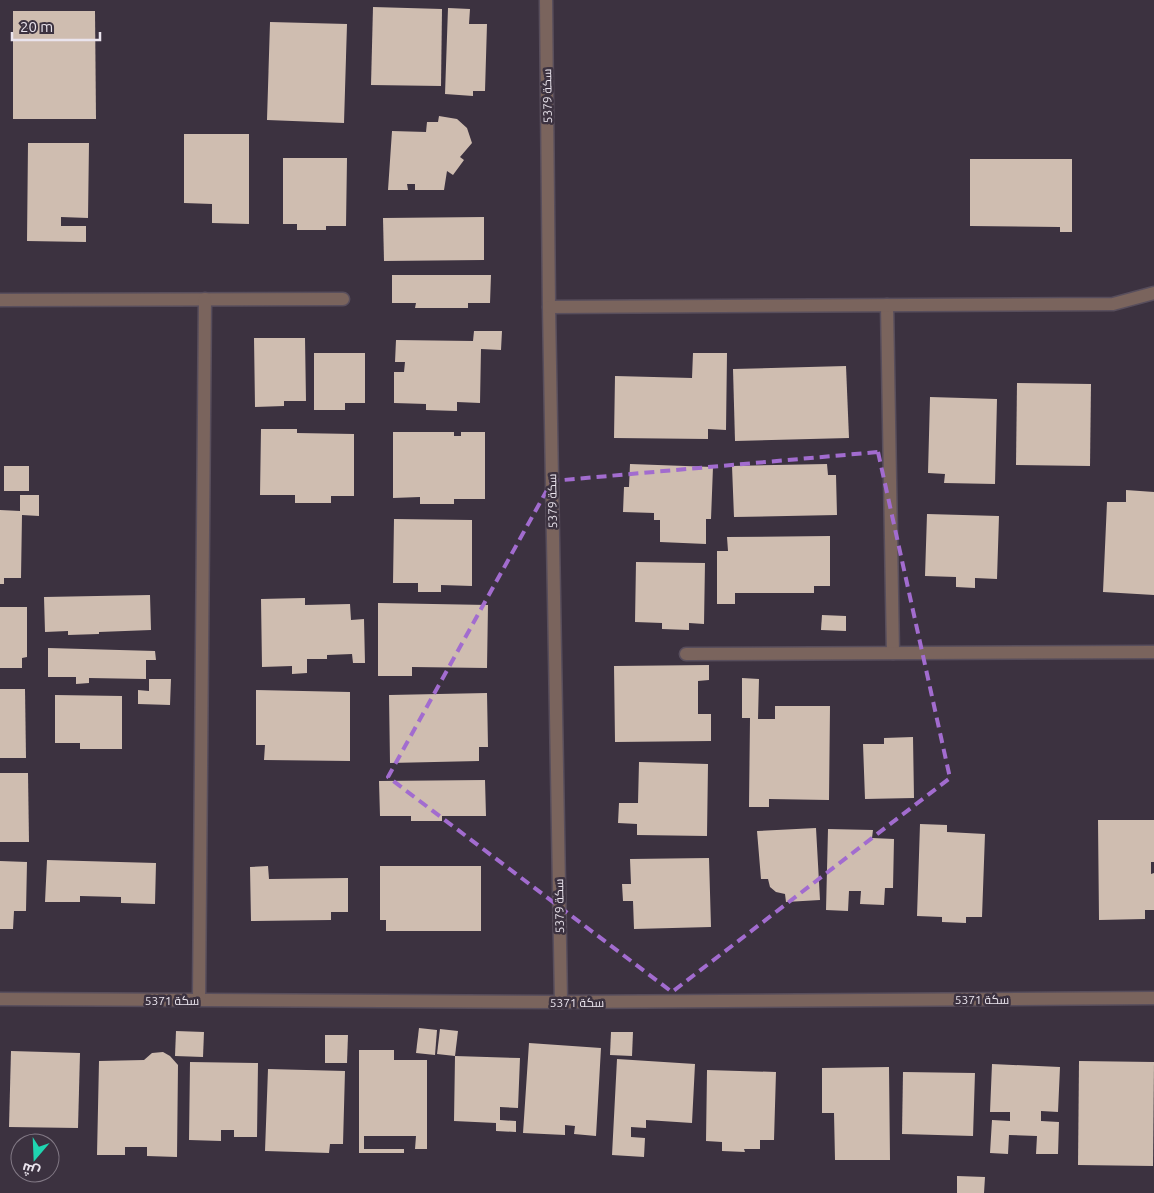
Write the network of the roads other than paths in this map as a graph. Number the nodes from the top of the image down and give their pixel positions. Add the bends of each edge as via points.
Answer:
1 (546, 0) edge
2 (1154, 292) edge
3 (206, 299) junction
4 (343, 299) dead end
5 (0, 300) edge
6 (888, 305) junction
7 (549, 307) junction
8 (1154, 652) edge
9 (892, 653) junction
10 (686, 654) dead end
11 (1154, 998) edge
12 (0, 999) edge
13 (198, 1000) junction
14 (561, 1002) junction

1 - 7 street, سكة 5379
2 - 6 street via 1113,304
3 - 4 street
3 - 5 street
3 - 13 street
6 - 7 street
6 - 9 street
7 - 14 street, سكة 5379
8 - 9 street
9 - 10 street
11 - 14 street, سكة 5371
12 - 13 street, سكة 5371
13 - 14 street, سكة 5371

